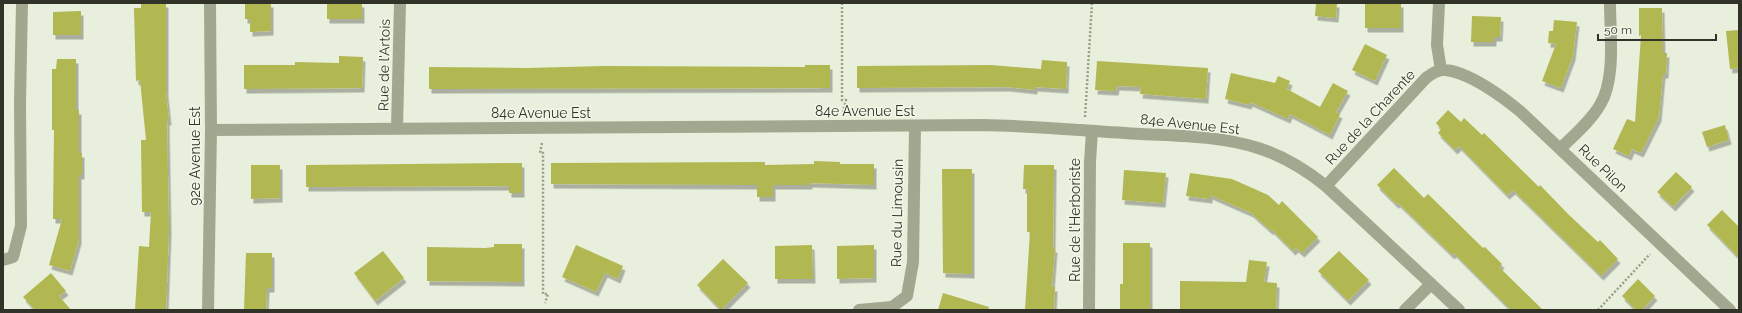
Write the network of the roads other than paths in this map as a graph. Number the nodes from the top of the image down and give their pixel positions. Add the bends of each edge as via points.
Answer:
1 (22, 3) edge
2 (210, 3) edge
3 (400, 3) edge
4 (1439, 3) edge
5 (1610, 3) edge
6 (1441, 70) junction
7 (914, 126) junction
8 (397, 128) junction
9 (211, 130) junction
10 (1092, 131) junction
11 (1561, 148) junction
12 (1326, 186) junction
13 (3, 260) edge
14 (1431, 284) junction
15 (208, 310) edge
16 (859, 310) edge
17 (1089, 310) edge
18 (1405, 310) edge
19 (1459, 310) edge
20 (1730, 310) edge

1 - 13 street via 21,226 13,257
2 - 9 street, 92e Avenue Est
3 - 8 street, Rue de l'Artois
4 - 6 street via 1437,45
5 - 11 street via 1607,90 1592,117
6 - 11 street, Rue Pilon via 1468,78 1497,93
6 - 12 street, Rue de la Charente via 1420,83
7 - 8 street, 84e Avenue Est
7 - 10 street, 84e Avenue Est via 1007,126
7 - 16 street, Rue du Limousin via 913,262 907,296 892,307
8 - 9 street, 84e Avenue Est
9 - 15 street, 92e Avenue Est
10 - 12 street, 84e Avenue Est via 1238,143 1280,156
10 - 17 street, Rue de l'Herboriste
11 - 20 street, Rue Pilon
12 - 14 street, 84e Avenue Est
14 - 18 street
14 - 19 street, 84e Avenue Est

